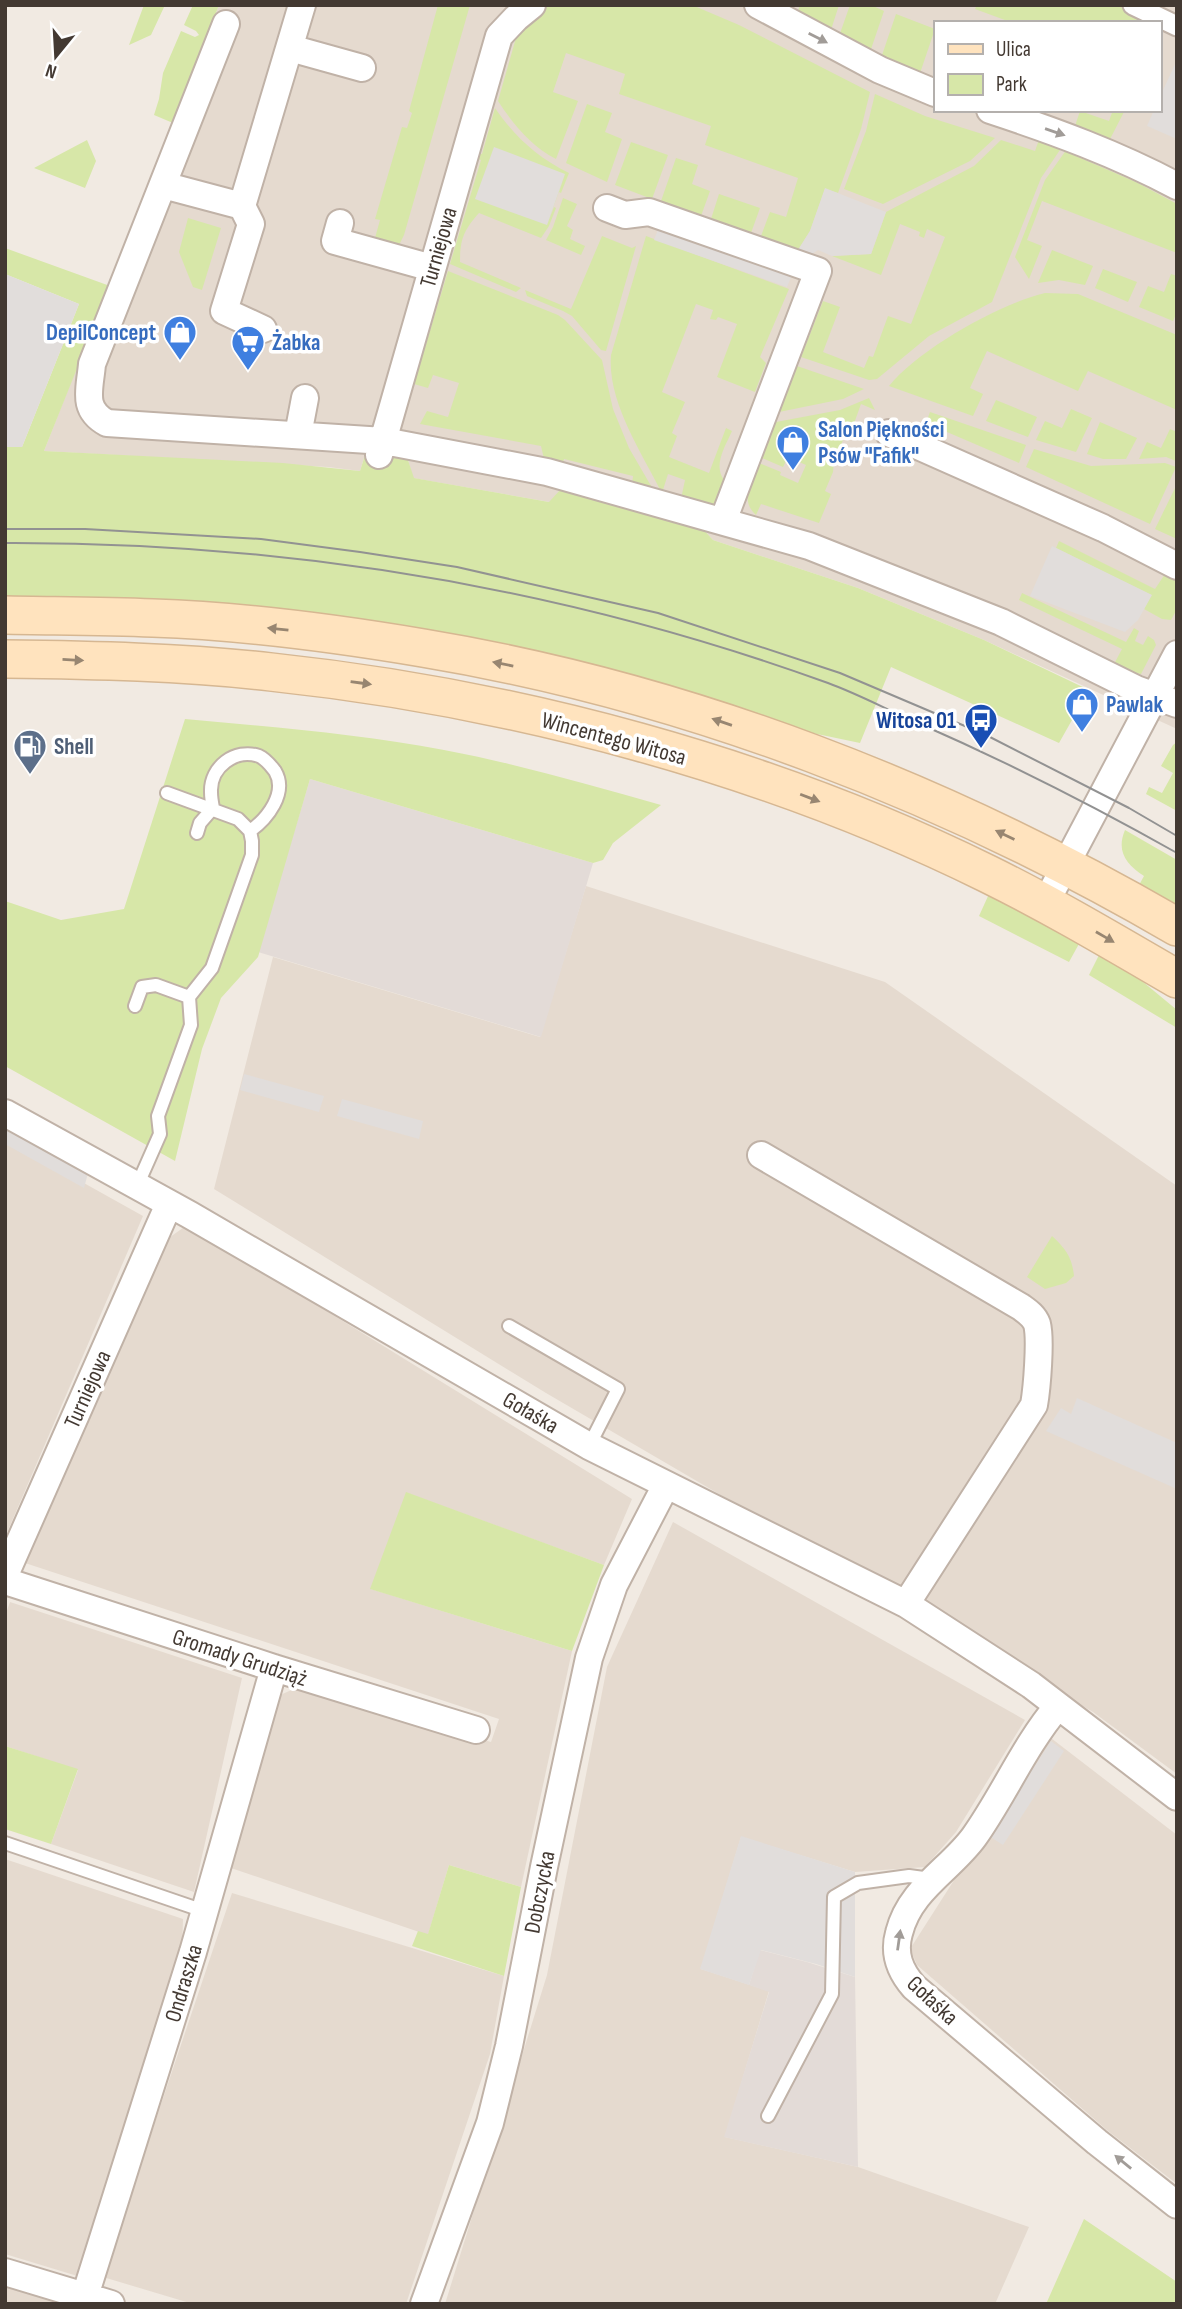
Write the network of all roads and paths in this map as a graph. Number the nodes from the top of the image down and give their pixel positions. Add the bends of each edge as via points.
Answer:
1 (302, 5) edge
2 (758, 5) edge
3 (1133, 5) edge
4 (513, 16) edge
5 (226, 24) dead end
6 (1177, 26) edge
7 (290, 48) junction
8 (362, 68) dead end
9 (934, 93) edge
10 (996, 112) edge
11 (163, 185) junction
12 (1177, 186) edge
13 (242, 206) junction
14 (607, 208) dead end
15 (343, 242) dead end
16 (432, 268) junction
17 (263, 329) dead end
18 (305, 398) dead end
19 (889, 433) dead end
20 (298, 435) junction
21 (381, 449) junction
22 (723, 521) junction
23 (1177, 566) edge
24 (5, 615) edge
25 (1177, 654) edge
26 (5, 659) edge
27 (1166, 700) edge
28 (167, 793) dead end
29 (214, 808) junction
30 (250, 831) junction
31 (197, 833) dead end
32 (1066, 865) junction
33 (1045, 904) junction
34 (1177, 927) edge
35 (1177, 979) edge
36 (189, 997) junction
37 (135, 1006) dead end
38 (5, 1113) edge
39 (761, 1155) dead end
40 (137, 1186) junction
41 (169, 1204) junction
42 (509, 1326) dead end
43 (589, 1446) junction
44 (666, 1485) junction
45 (5, 1575) edge
46 (5, 1581) edge
47 (906, 1604) junction
48 (274, 1668) junction
49 (1058, 1706) junction
50 (476, 1730) dead end
51 (1177, 1797) edge
52 (5, 1843) edge
53 (931, 1879) junction
54 (204, 1911) junction
55 (768, 2116) dead end
56 (1177, 2205) edge
57 (5, 2272) edge
58 (85, 2297) junction
59 (111, 2304) edge
60 (424, 2304) edge

1 - 7 street
2 -> 9 street via 880,70
3 - 6 street
4 - 16 street, Turniejowa
5 - 11 street
7 - 8 street
7 - 13 street
10 -> 12 street via 1067,136
11 - 13 street
11 - 20 street via 92,364 90,408 107,423
13 - 17 street via 251,223 224,311
14 - 22 street via 625,215 649,212 818,271
15 - 16 street
16 - 21 street, Turniejowa
18 - 20 street
19 - 23 street
20 - 21 street
21 - 22 street via 547,472
22 - 27 street via 809,546 1000,622
32 -> 24 main road, Wincentego Witosa via 948,808 787,745 666,705 527,669 425,648 274,628 155,618
25 - 27 street
26 -> 33 main road, Wincentego Witosa via 269,672 413,691 548,719 792,792 910,839
27 - 32 street
28 - 29 lane
29 - 30 lane via 238,819
29 - 30 lane via 210,793 219,766 245,753 262,757 278,776 279,790 261,824
29 - 31 lane
30 - 36 lane via 252,855 212,968
32 - 33 street
32 - 34 main road, Wincentego Witosa
33 -> 35 main road, Wincentego Witosa
36 - 37 lane via 156,985 142,986
36 - 40 lane via 191,1025 158,1116 160,1134
38 - 40 street, Gołaśka
39 - 47 street via 1021,1307 1037,1325 1034,1405
40 - 41 street, Gołaśka
41 - 43 street, Gołaśka
41 - 45 street, Turniejowa
42 - 43 lane via 618,1389
43 - 44 street, Gołaśka
44 - 47 street, Gołaśka
44 - 60 street, Dobczycka via 614,1585 589,1658 490,2123
46 - 48 street, Gromady Grudziąż
47 - 49 street, Gołaśka
48 - 50 street, Gromady Grudziąż
48 - 54 street, Ondraszka
49 - 51 street, Gołaśka
49 - 53 street, Gołaśka via 972,1839
52 - 54 lane
53 - 55 lane via 909,1876 858,1883 834,1897 832,1994
56 -> 53 street, Gołaśka via 906,1978 897,1955 899,1933
54 - 58 street, Ondraszka
57 - 58 street
58 - 59 street

